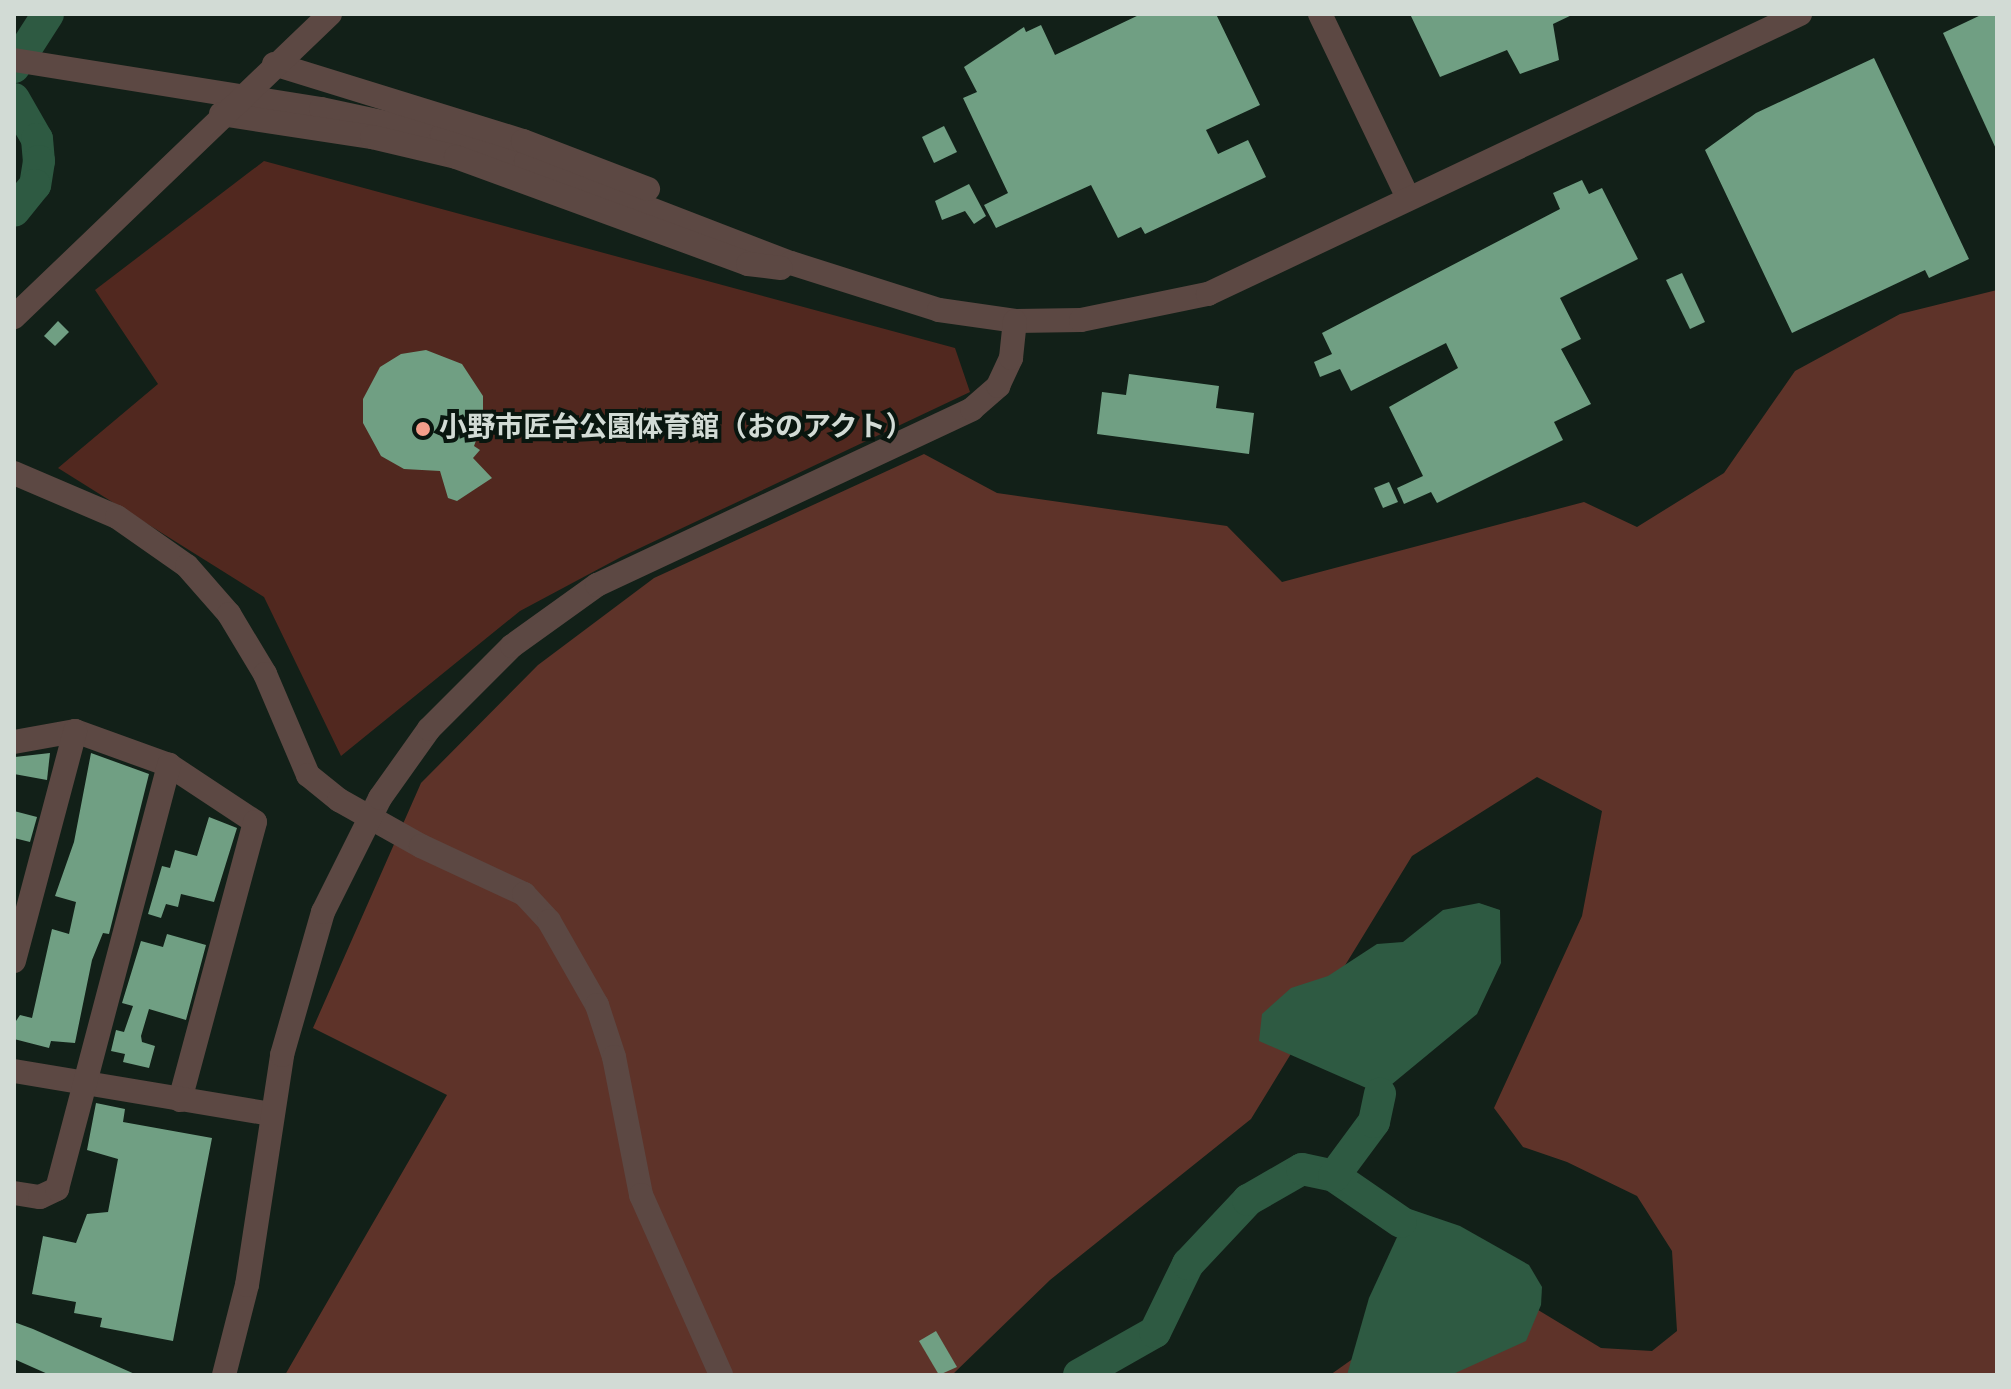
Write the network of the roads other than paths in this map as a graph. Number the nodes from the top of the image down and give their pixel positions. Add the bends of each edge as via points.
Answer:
1 (330, 14) edge
2 (1320, 14) edge
3 (1800, 14) edge
4 (14, 60) edge
5 (274, 64) junction
6 (221, 114) junction
7 (1408, 198) junction
8 (830, 275) junction
9 (14, 317) edge
10 (1015, 321) junction
11 (14, 473) edge
12 (75, 731) junction
13 (14, 742) edge
14 (169, 765) junction
15 (14, 961) edge
16 (14, 1071) edge
17 (83, 1082) junction
18 (180, 1100) junction
19 (270, 1114) junction
20 (14, 1193) edge
21 (224, 1375) edge
22 (721, 1375) edge

1 - 5 street
2 - 7 street
3 - 7 street
4 - 8 street via 305,106 442,135 526,161
5 - 6 street
5 - 8 street via 569,157 756,235
6 - 8 street via 372,137 456,157 748,264
6 - 9 street
7 - 10 street via 1208,294 1081,320
8 - 10 street via 939,310
10 - 19 street via 1011,358 998,386 972,409 597,585 512,646 466,688 380,798 349,852 318,927
11 - 22 street via 117,517 187,566 229,614 265,674 308,775 339,800 421,846 524,894 563,942 597,1005 614,1057 641,1195
12 - 13 street
12 - 14 street
12 - 15 street
14 - 17 street
14 - 18 street via 255,822
16 - 17 street
17 - 18 street
17 - 20 street via 57,1189 40,1197
18 - 19 street
19 - 21 street via 247,1285

